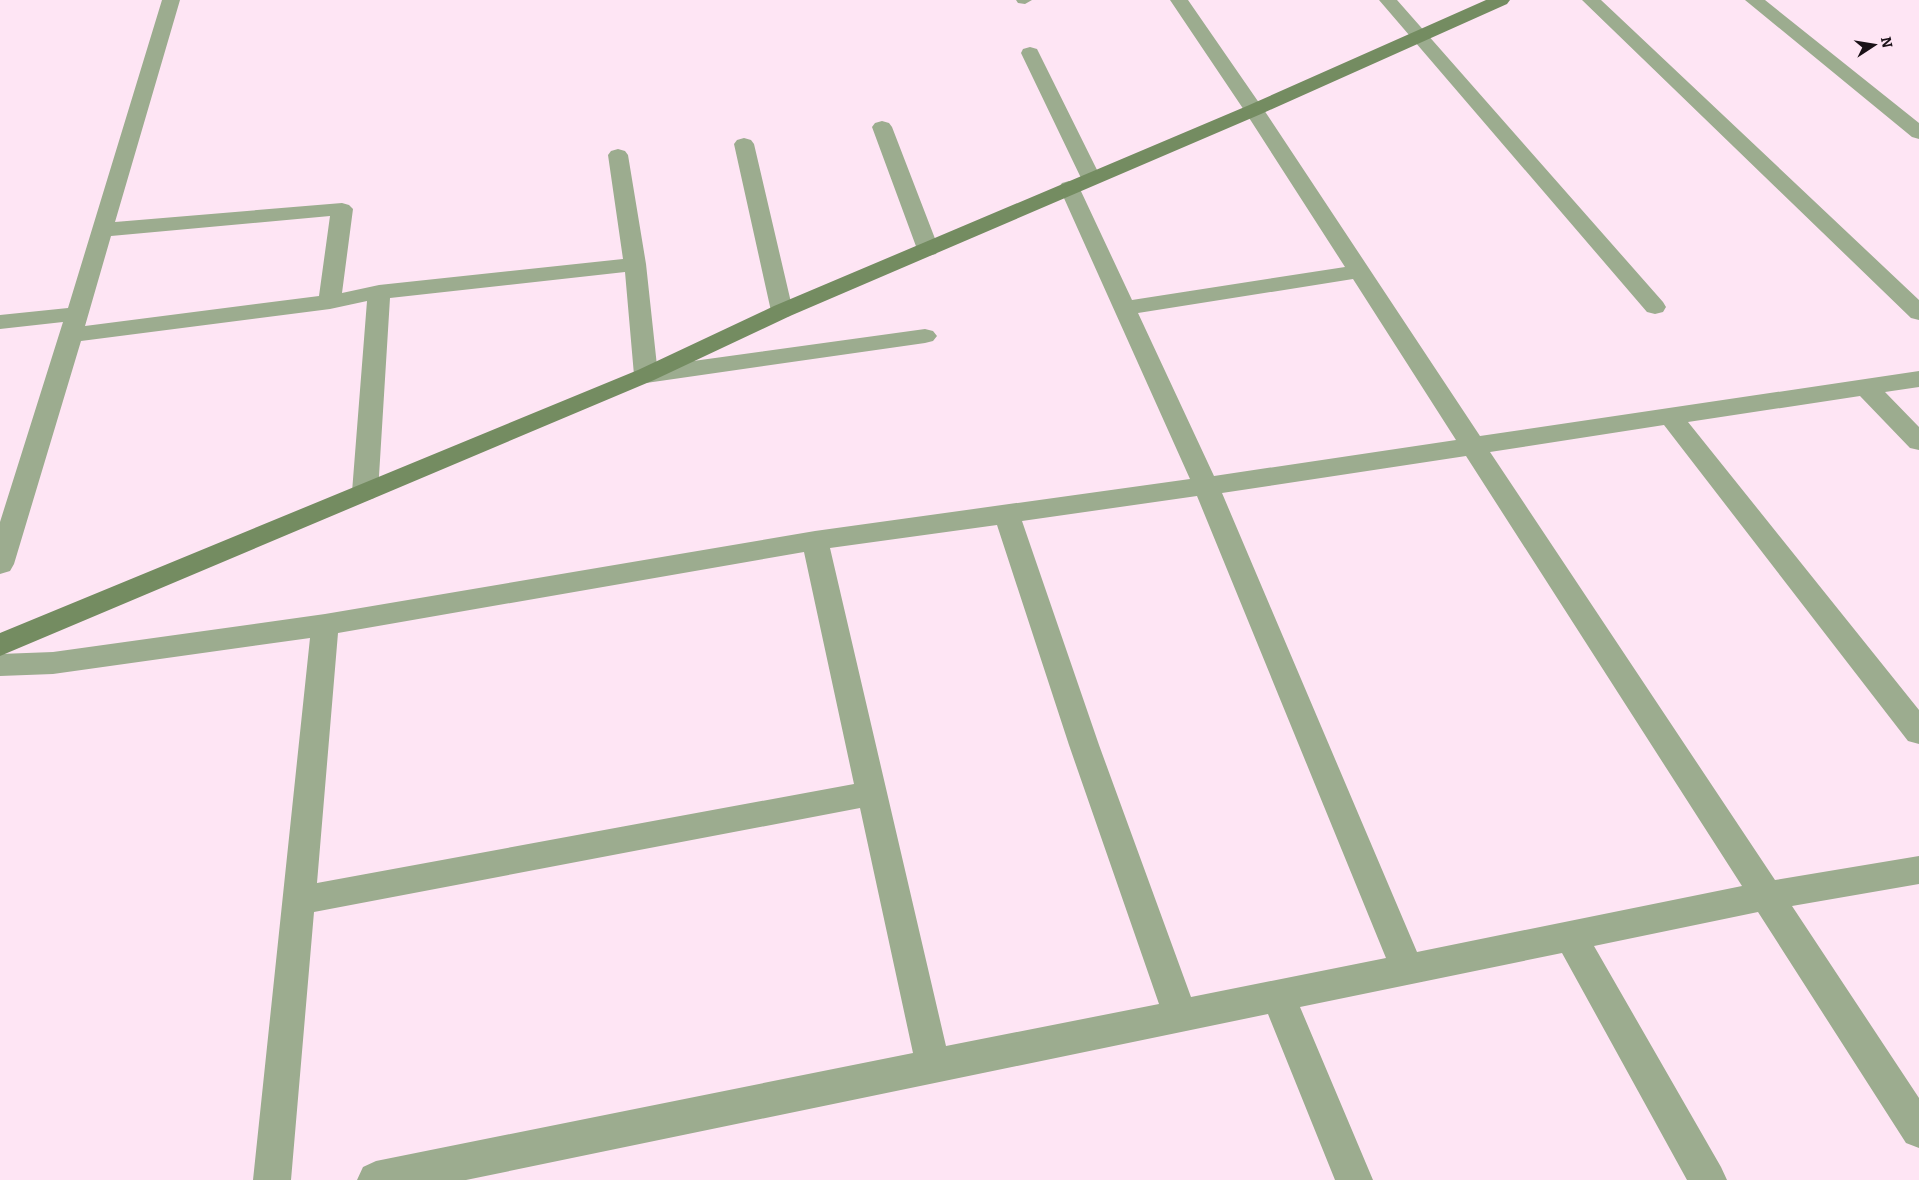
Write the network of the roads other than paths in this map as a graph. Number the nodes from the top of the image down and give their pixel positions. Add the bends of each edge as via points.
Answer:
1 (170, 0) edge
2 (1179, 0) edge
3 (1388, 0) edge
4 (1501, 0) edge
5 (1591, 0) edge
6 (1754, 0) edge
7 (1419, 37) junction
8 (1030, 53) dead end
9 (1254, 110) junction
10 (882, 127) dead end
11 (1919, 133) edge
12 (744, 144) dead end
13 (618, 155) dead end
14 (1080, 183) junction
15 (102, 230) junction
16 (928, 249) junction
17 (635, 264) junction
18 (1358, 272) junction
19 (379, 292) junction
20 (330, 302) junction
21 (1654, 307) dead end
22 (1126, 308) junction
23 (782, 312) junction
24 (1919, 312) edge
25 (0, 322) edge
26 (74, 324) junction
27 (925, 336) dead end
28 (646, 375) junction
29 (1919, 379) edge
30 (1866, 387) junction
31 (1670, 416) junction
32 (1919, 442) edge
33 (1472, 445) junction
34 (1206, 486) junction
35 (364, 492) junction
36 (1006, 513) junction
37 (814, 541) junction
38 (0, 564) edge
39 (324, 625) junction
40 (0, 645) edge
41 (0, 665) edge
42 (1919, 732) edge
43 (873, 792) junction
44 (1919, 870) edge
45 (1766, 896) junction
46 (298, 901) junction
47 (1571, 937) junction
48 (1408, 970) junction
49 (1279, 997) junction
50 (1181, 1016) junction
51 (933, 1065) junction
52 (1919, 1130) edge
53 (272, 1180) edge
54 (376, 1180) edge
55 (1354, 1180) edge
56 (1708, 1180) edge

1 - 15 street
2 - 9 street
3 - 7 street
4 - 7 main road
5 - 24 street
6 - 11 street
7 - 9 main road
7 - 21 street
8 - 14 street
9 - 14 main road
9 - 18 street
10 - 16 street
12 - 23 street
13 - 17 street
14 - 16 main road
14 - 22 street
15 - 20 street via 342,209
15 - 26 street
16 - 23 main road
17 - 19 street
17 - 28 street
18 - 22 street
18 - 33 street
19 - 20 street
19 - 35 street
20 - 26 street
22 - 34 street
23 - 28 main road
25 - 26 street
26 - 38 street
27 - 28 street
28 - 35 main road
29 - 30 street
30 - 31 street
30 - 32 street
31 - 33 street
31 - 42 street
33 - 34 street
33 - 45 street
34 - 36 street
34 - 48 street
35 - 40 main road
36 - 37 street
36 - 50 street via 1084,745
37 - 39 street
37 - 43 street
39 - 41 street via 53,663
39 - 46 street
43 - 46 street
43 - 51 street
44 - 45 street
45 - 47 street
45 - 52 street
46 - 53 street
47 - 48 street
47 - 56 street
48 - 49 street
49 - 50 street
49 - 55 street
50 - 51 street
51 - 54 street

